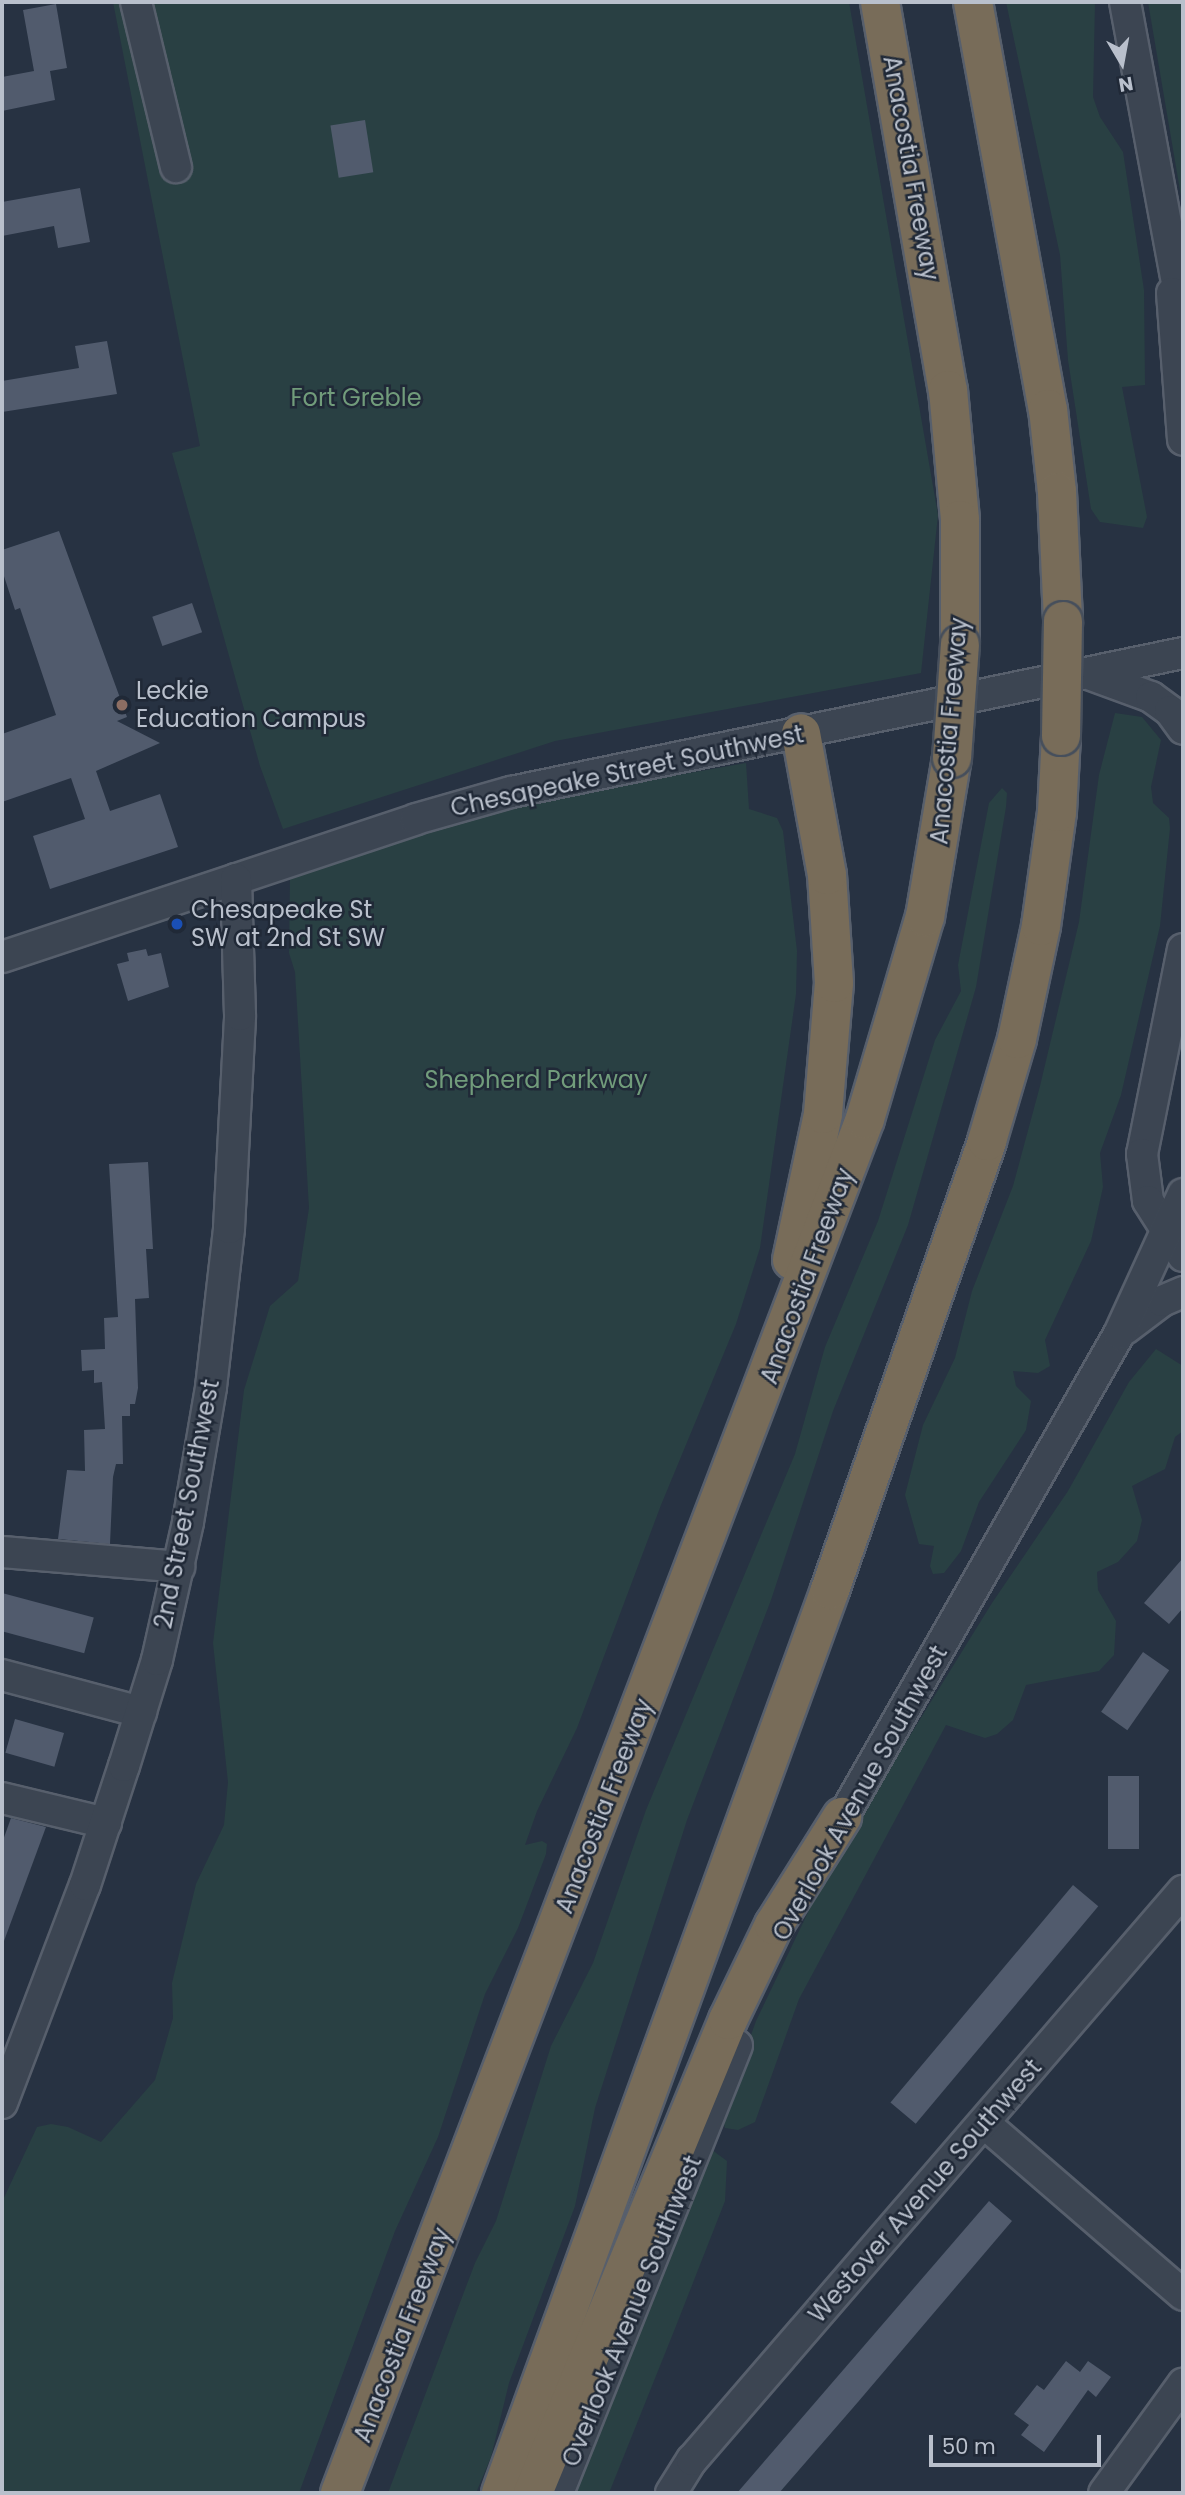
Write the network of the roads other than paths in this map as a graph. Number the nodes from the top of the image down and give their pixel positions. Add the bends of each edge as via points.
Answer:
1 (136, 2) edge
2 (880, 2) edge
3 (973, 2) edge
4 (1125, 2) edge
5 (176, 167) dead end
6 (1169, 258) junction
7 (1183, 315) edge
8 (1183, 440) edge
9 (1183, 653) edge
10 (1090, 675) junction
11 (1183, 729) edge
12 (801, 733) junction
13 (236, 879) junction
14 (1183, 949) edge
15 (2, 957) edge
16 (1183, 1194) edge
17 (1175, 1245) edge
18 (1183, 1292) edge
19 (1119, 1334) junction
20 (2, 1552) edge
21 (698, 1562) junction
22 (179, 1567) junction
23 (2, 1675) edge
24 (141, 1712) junction
25 (2, 1798) edge
26 (842, 1817) junction
27 (106, 1823) junction
28 (1183, 1890) edge
29 (2, 2103) edge
30 (984, 2123) junction
31 (1183, 2295) edge
32 (1183, 2384) edge
33 (340, 2493) edge
34 (501, 2493) edge
35 (533, 2493) edge
36 (558, 2493) edge
37 (671, 2493) edge
38 (1104, 2493) edge

1 - 5 street
2 - 21 highway, Anacostia Freeway, bridge via 948,390 961,520 960,644 952,758 925,917 881,1073
3 - 34 highway, bridge via 1048,409 1057,492 1063,621 1061,736 1054,835 1034,960 988,1141 835,1578
4 - 6 street
6 - 7 street
6 - 8 street
9 - 10 street, Chesapeake Street Southwest
10 - 11 street via 1151,697 1170,711
10 - 12 street, Chesapeake Street Southwest
12 - 13 street, Chesapeake Street Southwest via 511,792
12 - 21 highway via 831,910 834,983 829,1072 816,1155 785,1289
13 - 15 street, Chesapeake Street Southwest
13 - 22 street, 2nd Street Southwest via 240,1016 229,1228 211,1387
14 - 17 street via 1142,1146 1145,1192
16 - 17 street, Overlook Avenue Southwest
17 - 19 street, Overlook Avenue Southwest
18 - 19 street via 1162,1301
19 - 26 street, Overlook Avenue Southwest
20 - 22 street
21 - 33 highway, Anacostia Freeway
22 - 24 street, 2nd Street Southwest
23 - 24 street
24 - 27 street, 2nd Street Southwest
25 - 27 street
26 - 35 highway via 774,1925 729,2020
26 - 36 street, Overlook Avenue Southwest via 766,1971
27 - 29 street, 2nd Street Southwest
28 - 30 street, Westover Avenue Southwest
30 - 31 street
30 - 37 street, Westover Avenue Southwest via 691,2460
32 - 38 street

